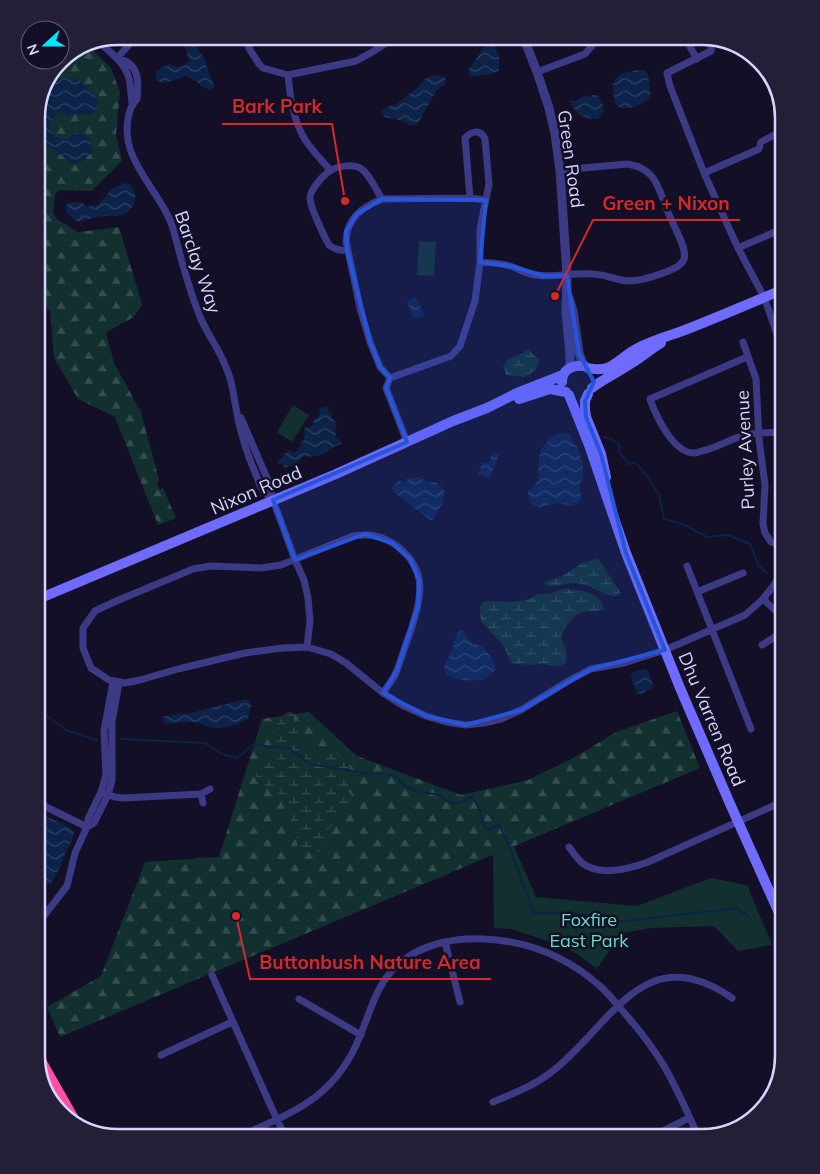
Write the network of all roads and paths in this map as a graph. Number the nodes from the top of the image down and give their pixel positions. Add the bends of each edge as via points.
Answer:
1 (129, 45) edge
2 (248, 45) edge
3 (383, 45) edge
4 (526, 45) edge
5 (591, 45) edge
6 (690, 45) edge
7 (711, 45) edge
8 (104, 46) edge
9 (117, 58) junction
10 (697, 59) junction
11 (537, 72) junction
12 (288, 75) junction
13 (775, 135) edge
14 (330, 170) junction
15 (560, 170) junction
16 (704, 173) junction
17 (470, 198) junction
18 (382, 199) junction
19 (486, 200) junction
20 (775, 232) edge
21 (738, 248) junction
22 (347, 250) junction
23 (480, 262) junction
24 (567, 275) junction
25 (567, 291) junction
26 (775, 293) edge
27 (764, 297) junction
28 (775, 328) edge
29 (684, 330) junction
30 (743, 342) dead end
31 (747, 357) junction
32 (586, 367) junction
33 (565, 372) junction
34 (390, 378) junction
35 (590, 391) junction
36 (567, 393) junction
37 (487, 408) junction
38 (775, 433) edge
39 (759, 434) junction
40 (407, 442) junction
41 (273, 500) junction
42 (617, 524) junction
43 (775, 543) edge
44 (295, 560) junction
45 (687, 566) dead end
46 (743, 573) dead end
47 (775, 583) edge
48 (697, 592) junction
49 (45, 596) edge
50 (763, 599) junction
51 (775, 610) edge
52 (711, 630) junction
53 (775, 637) edge
54 (762, 645) dead end
55 (307, 647) junction
56 (665, 650) junction
57 (116, 682) junction
58 (383, 693) junction
59 (751, 729) dead end
60 (210, 789) dead end
61 (105, 793) junction
62 (202, 794) junction
63 (203, 803) dead end
64 (775, 805) edge
65 (45, 806) edge
66 (737, 822) junction
67 (87, 827) junction
68 (569, 848) dead end
69 (775, 904) edge
70 (45, 914) edge
71 (445, 942) junction
72 (212, 975) dead end
73 (732, 998) dead end
74 (299, 1000) dead end
75 (460, 1002) dead end
76 (618, 1006) junction
77 (232, 1022) junction
78 (361, 1035) junction
79 (161, 1055) dead end
80 (47, 1073) edge
81 (493, 1102) dead end
82 (66, 1107) edge
83 (689, 1118) junction
84 (276, 1119) junction
85 (255, 1129) edge
86 (281, 1129) edge
87 (667, 1129) edge
88 (694, 1129) edge

1 - 9 street
2 - 12 street via 263,68
3 - 12 street via 356,61
4 - 11 street, Green Road
5 - 11 street via 585,54
6 - 10 street
7 - 10 street via 710,51
8 - 9 street, Barclay Way
9 - 41 street, Barclay Way via 129,77 132,103 126,132 128,145 170,220 193,299 227,368 235,404 270,485
10 - 16 street via 667,73
11 - 15 street, Green Road via 549,108
12 - 14 street via 295,117 303,138
13 - 16 street via 761,142 759,149
14 - 18 street via 358,167 365,172
14 - 22 street via 310,197 328,245 340,251
15 - 24 street, Green Road
15 - 24 street via 628,164 644,169 657,182 685,251 681,264 676,268 647,279 634,281 592,274
16 - 21 street
17 - 18 street
17 - 19 street
17 - 19 street via 465,138 474,132 483,134 485,139 489,184
18 - 22 street via 363,208 351,221 346,231
19 - 23 street via 480,229
20 - 21 street
21 - 27 street
22 - 34 street via 370,342 380,367
23 - 24 street via 511,266 529,274
23 - 34 street via 474,301 460,346 451,356
24 - 25 street, Green Road
25 - 32 street, Green Road via 579,353
25 - 33 street, Green Road via 570,366
26 - 27 main road
27 - 28 street
27 - 29 main road
29 - 32 main road via 638,348 609,368
29 - 35 main road
30 - 31 street, Purley Avenue
31 - 39 street, Purley Avenue via 756,379
31 - 39 street via 650,400 664,430 676,444 694,454 746,435
32 - 33 main road via 576,366
32 - 35 main road via 594,382
33 - 36 main road via 562,381
33 - 37 main road, Nixon Road
34 - 40 street via 386,388
35 - 36 main road via 579,396
35 - 42 main road, Dhu Varren Road via 584,409 600,454
36 - 37 main road, Nixon Road via 550,389
36 - 42 main road, Dhu Varren Road
37 - 40 main road, Nixon Road
38 - 39 street
39 - 43 street, Purley Avenue via 765,484 763,524 765,533
40 - 41 main road, Nixon Road
41 - 44 street, Barclay Way
41 - 49 main road, Nixon Road
42 - 56 main road, Dhu Varren Road
44 - 55 street, Barclay Way via 308,598
44 - 57 street via 262,568 210,566 193,570 95,611 84,628 83,648 91,668
44 - 58 street via 339,541 366,534 392,543 415,566 420,580 418,606 398,670
45 - 48 street
46 - 48 street
47 - 50 street
48 - 52 street
50 - 51 street
50 - 52 street via 745,615
52 - 56 street
52 - 59 street
53 - 54 street
55 - 57 street via 246,653 140,680
55 - 58 street via 338,658
56 - 58 street via 624,664 591,669 521,710 484,723 446,722 402,705
56 - 66 main road, Dhu Varren Road
57 - 61 street via 104,731
60 - 62 street
61 - 62 street via 124,798
61 - 67 street via 88,819
62 - 63 street
64 - 66 street
65 - 67 street
66 - 68 street via 624,869 590,867
66 - 69 main road, Dhu Varren Road
67 - 70 street via 66,886
71 - 75 street
71 - 76 street via 464,938 495,939 540,949 587,975
71 - 78 street via 413,954 392,970 376,994
72 - 77 street
73 - 76 street via 700,980 670,977 647,984
74 - 78 street
76 - 81 street via 553,1071
76 - 83 street via 665,1068
77 - 79 street
77 - 84 street
78 - 84 street via 348,1061 328,1086 306,1104
80 - 82 highway
83 - 87 street
83 - 88 street
84 - 85 street
84 - 86 street

